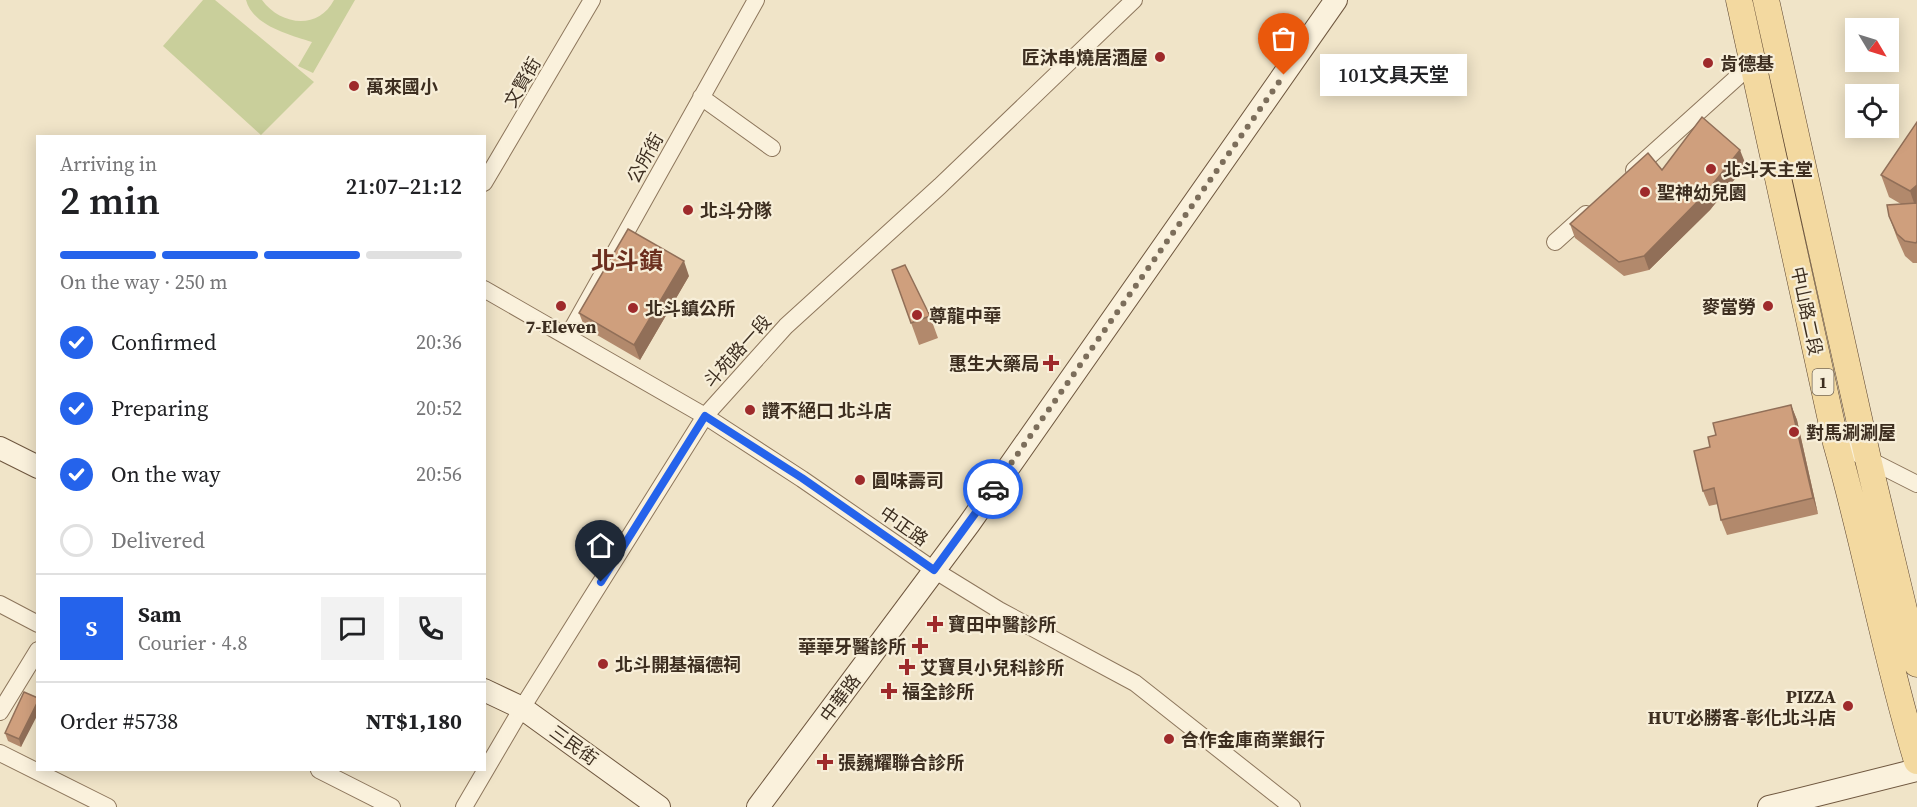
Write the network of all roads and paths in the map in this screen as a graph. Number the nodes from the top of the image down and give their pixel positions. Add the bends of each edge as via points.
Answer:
1 (592, 0) edge
2 (756, 0) edge
3 (1134, 0) edge
4 (1336, 0) edge
5 (1738, 0) edge
6 (1766, 0) edge
7 (1753, 63) junction
8 (701, 97) junction
9 (772, 148) dead end
10 (1624, 179) edge
11 (486, 180) edge
12 (1598, 203) edge
13 (1556, 242) dead end
14 (486, 290) edge
15 (568, 336) junction
16 (705, 416) junction
17 (1836, 442) junction
18 (0, 448) edge
19 (1868, 459) junction
20 (36, 466) edge
21 (1917, 484) edge
22 (934, 570) junction
23 (0, 604) edge
24 (36, 623) edge
25 (36, 653) edge
26 (1917, 664) edge
27 (486, 691) edge
28 (522, 708) junction
29 (0, 712) edge
30 (0, 753) edge
31 (1917, 761) edge
32 (486, 769) edge
33 (1917, 770) edge
34 (321, 771) edge
35 (485, 771) edge
36 (108, 807) edge
37 (392, 807) edge
38 (464, 807) edge
39 (659, 807) edge
40 (758, 807) edge
41 (1292, 807) edge
42 (1769, 807) edge

1 - 11 street, 文賢街
2 - 8 street, 公所街
3 - 16 street, 斗苑路一段 via 940,186 786,326
4 - 22 main road, 中華路
5 - 7 main road, 中山路二段 / 1
6 - 19 main road, 中山路二段 / 1
7 - 10 street
7 - 17 main road, 中山路二段 / 1
8 - 9 street
8 - 15 street, 公所街
12 - 13 street
14 - 15 street, 中正路
15 - 16 street, 中正路
16 - 22 street, 中正路
16 - 28 street, 斗苑路一段
17 - 19 street
17 - 31 main road, 中山路二段 / 1
18 - 20 main road
19 - 21 street
19 - 26 main road, 中山路二段 / 1
22 - 40 main road, 中華路
22 - 41 street, 中正路 via 999,610 1135,683
23 - 24 street
25 - 29 street
27 - 28 main road, 三民街
28 - 32 street, 斗苑路一段
28 - 39 main road, 三民街
30 - 36 street
33 - 42 main road
34 - 37 street
35 - 38 street, 斗苑路一段

